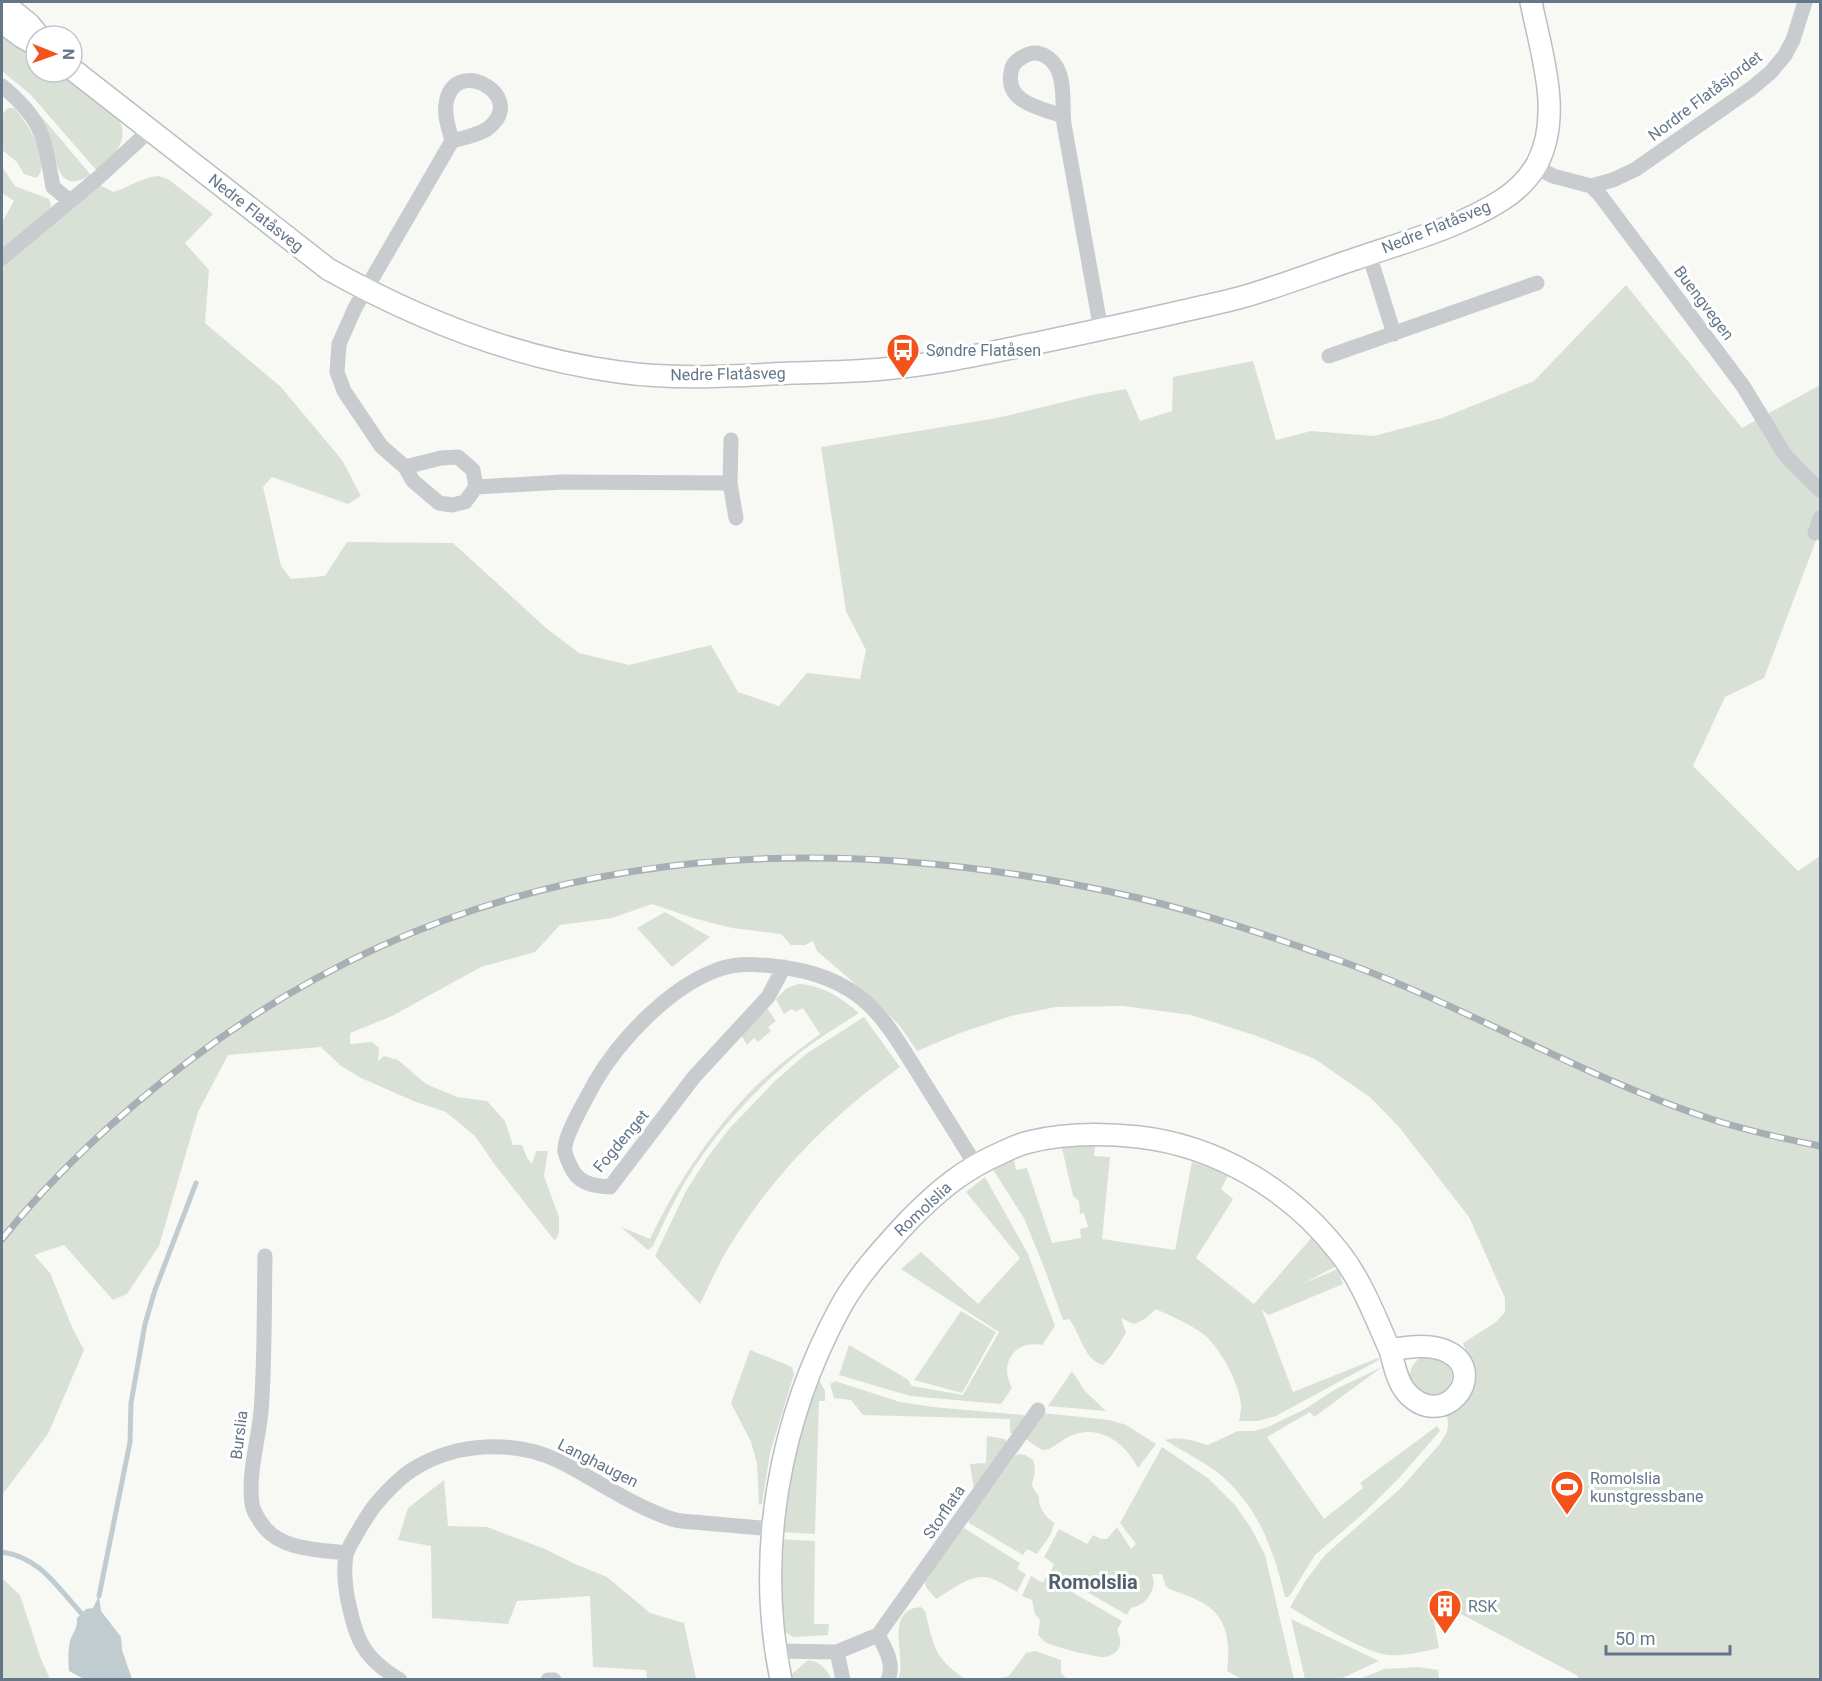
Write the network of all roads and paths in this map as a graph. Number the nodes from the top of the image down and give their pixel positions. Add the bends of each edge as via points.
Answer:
1 (2, 2) edge
2 (1531, 2) edge
3 (1805, 2) edge
4 (2, 22) edge
5 (29, 24) edge
6 (24, 39) edge
7 (84, 78) edge
8 (2, 86) edge
9 (1063, 116) dead end
10 (150, 130) junction
11 (452, 141) dead end
12 (1536, 167) junction
13 (1591, 186) junction
14 (70, 201) junction
15 (1369, 254) junction
16 (2, 258) edge
17 (1537, 283) dead end
18 (366, 290) junction
19 (1101, 330) junction
20 (1394, 334) junction
21 (1329, 356) dead end
22 (731, 440) dead end
23 (405, 467) junction
24 (730, 483) junction
25 (476, 488) junction
26 (1821, 490) edge
27 (736, 518) dead end
28 (1821, 519) edge
29 (1815, 533) dead end
30 (784, 967) junction
31 (975, 1164) junction
32 (265, 1256) dead end
33 (1390, 1350) dead end
34 (1038, 1410) dead end
35 (772, 1529) junction
36 (346, 1553) junction
37 (878, 1635) junction
38 (775, 1651) junction
39 (837, 1652) junction
40 (400, 1680) edge
41 (548, 1680) edge
42 (554, 1680) edge
43 (781, 1680) edge
44 (843, 1680) edge
45 (888, 1680) edge

1 - 5 street
2 - 12 street, Nedre Flatåsveg via 1548,104 1545,147
3 - 13 street, Nordre Flatåsjordet via 1793,40 1771,72 1636,169
4 - 6 street
7 - 10 street, Nedre Flatåsveg
8 - 14 street via 39,125 53,187
9 - 19 street
10 - 14 street
10 - 18 street, Nedre Flatåsveg via 328,269
11 - 18 street
12 - 13 street via 1553,177
12 - 15 street, Nedre Flatåsveg via 1505,198 1482,212
13 - 26 street, Buengvegen via 1743,386 1785,455
14 - 16 street
15 - 19 street, Nedre Flatåsveg via 1245,296
15 - 20 street, Nedre Flatåsveg
17 - 20 street
18 - 19 street, Nedre Flatåsveg via 462,334 549,360 621,373 670,376 903,367
18 - 23 street via 339,344 338,372 344,391 381,446
20 - 21 street
22 - 24 street
23 - 25 street via 458,457 473,470
23 - 25 street via 413,481 439,503 465,502
24 - 25 street via 563,482
24 - 27 street
28 - 29 street
30 - 30 street, Fogdenget via 750,964 718,969 687,984 654,1011 599,1076 578,1113 564,1150 574,1174 590,1185 610,1187 694,1077 768,998
30 - 31 street, Fogdenget via 823,976 873,1008 895,1035
31 - 33 street, Romolslia via 1026,1142 1071,1134 1112,1134 1158,1139 1234,1165 1297,1207 1340,1252 1358,1280
31 - 35 street, Romolslia via 937,1192 888,1243 842,1304 811,1368 787,1436
32 - 36 street, Burslia via 264,1357 252,1470 253,1507 265,1528 279,1540
34 - 37 street, Storflata
35 - 36 street, Langhaugen via 674,1520 559,1461 528,1450 489,1447 428,1461 403,1476 370,1511
35 - 38 street, Romolslia
36 - 40 street, Langhaugen via 345,1588 354,1626 367,1654
37 - 39 street
37 - 45 street via 890,1662
38 - 39 street
38 - 43 street, Romolslia
39 - 44 street
41 - 42 street

